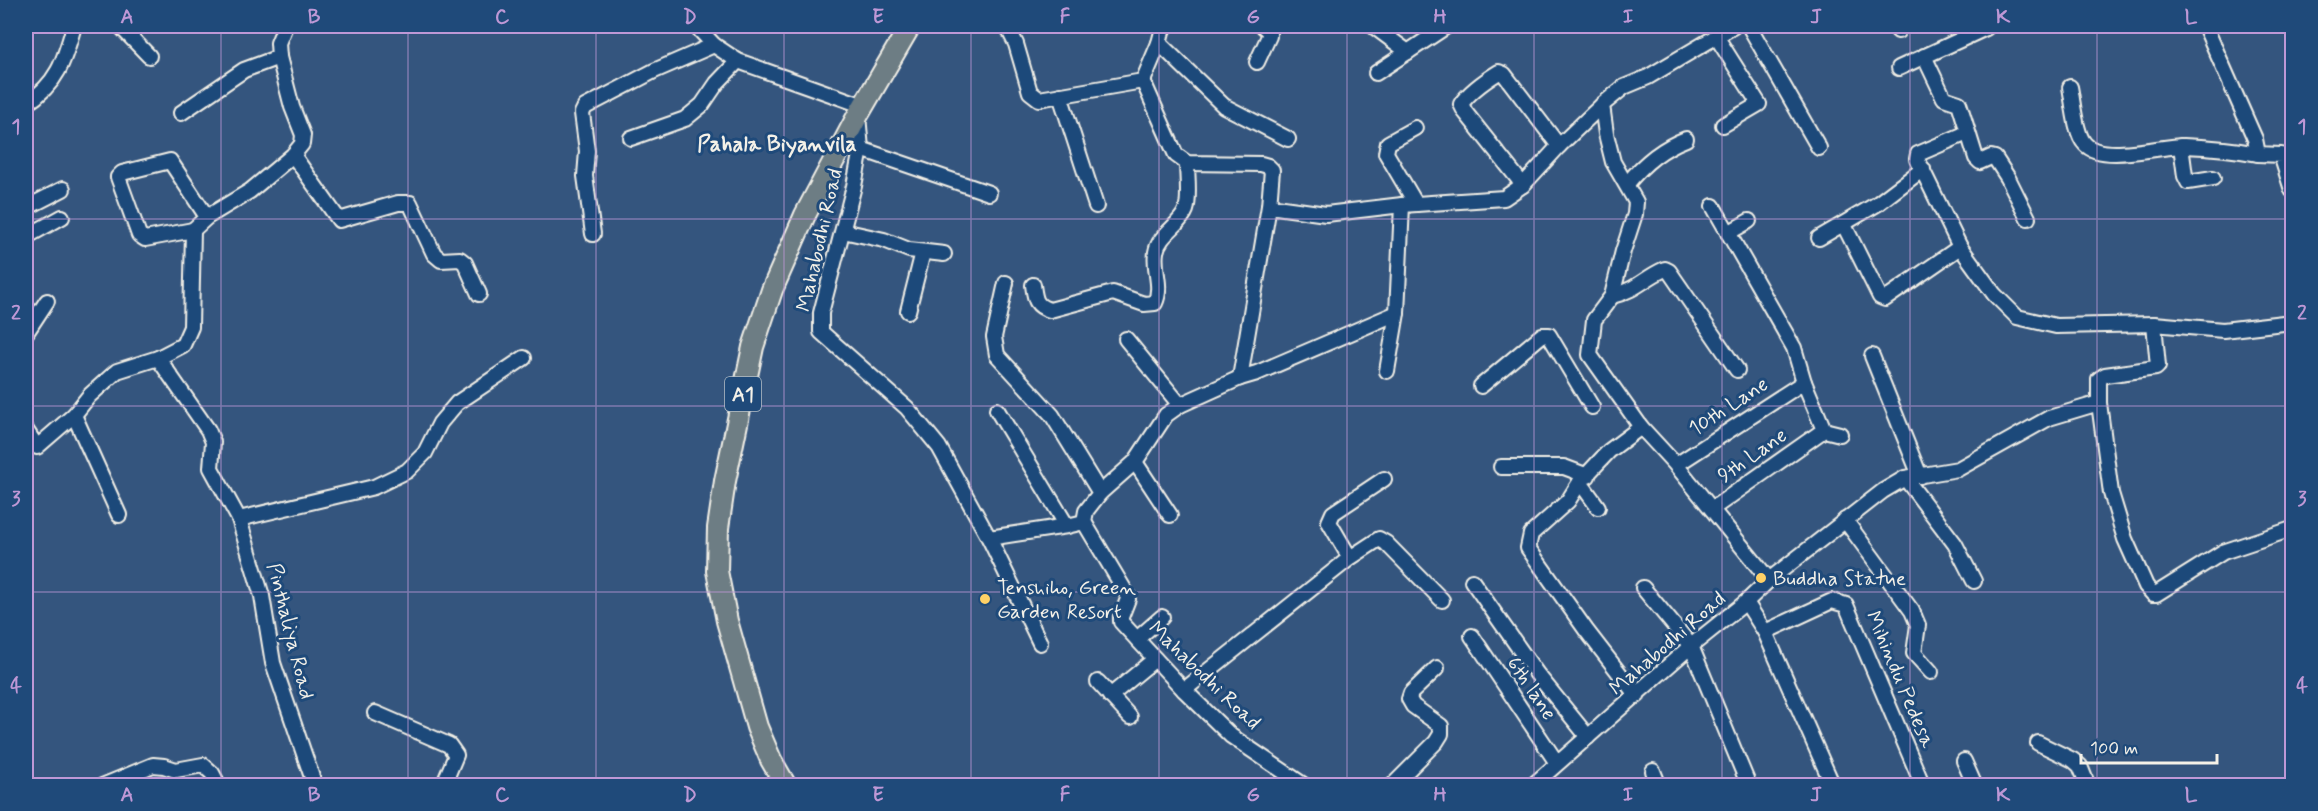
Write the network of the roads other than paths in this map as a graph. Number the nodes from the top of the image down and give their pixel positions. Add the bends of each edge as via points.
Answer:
1 (74, 26) edge
2 (120, 26) edge
3 (285, 26) edge
4 (696, 26) edge
5 (895, 26) edge
6 (910, 26) edge
7 (1007, 26) edge
8 (1167, 26) edge
9 (1263, 26) edge
10 (1373, 26) edge
11 (1447, 26) edge
12 (1734, 26) edge
13 (1749, 26) edge
14 (1986, 26) edge
15 (2205, 26) edge
16 (1716, 36) junction
17 (1159, 43) junction
18 (714, 45) junction
19 (1408, 52) junction
20 (149, 56) dead end
21 (1924, 56) junction
22 (279, 57) junction
23 (738, 61) junction
24 (1257, 62) dead end
25 (1899, 68) dead end
26 (1376, 73) dead end
27 (1143, 81) junction
28 (2070, 87) dead end
29 (1060, 95) junction
30 (26, 104) edge
31 (1602, 105) junction
32 (858, 107) junction
33 (181, 113) dead end
34 (1723, 124) dead end
35 (1415, 128) dead end
36 (1967, 133) junction
37 (631, 138) dead end
38 (1287, 139) dead end
39 (1686, 139) dead end
40 (1559, 146) junction
41 (2181, 146) junction
42 (1819, 148) dead end
43 (861, 149) junction
44 (2258, 154) junction
45 (293, 155) junction
46 (1187, 163) junction
47 (1923, 170) junction
48 (2214, 178) dead end
49 (1627, 184) junction
50 (1522, 185) junction
51 (63, 189) dead end
52 (2292, 190) edge
53 (989, 193) dead end
54 (27, 203) edge
55 (1409, 204) junction
56 (1095, 206) dead end
57 (1269, 206) junction
58 (1713, 206) dead end
59 (62, 217) dead end
60 (207, 217) junction
61 (2028, 218) dead end
62 (1749, 221) dead end
63 (1844, 225) junction
64 (193, 230) junction
65 (843, 231) junction
66 (1728, 233) junction
67 (593, 234) dead end
68 (26, 237) edge
69 (1819, 238) dead end
70 (1960, 247) junction
71 (923, 252) junction
72 (944, 254) dead end
73 (1006, 283) dead end
74 (1033, 285) dead end
75 (479, 294) dead end
76 (1612, 296) junction
77 (47, 301) dead end
78 (908, 311) dead end
79 (1397, 313) junction
80 (2292, 322) edge
81 (2154, 324) junction
82 (26, 333) edge
83 (1126, 339) dead end
84 (1590, 355) junction
85 (1872, 356) dead end
86 (158, 358) junction
87 (524, 358) dead end
88 (1565, 362) junction
89 (1737, 370) dead end
90 (1387, 371) dead end
91 (1240, 378) junction
92 (1804, 382) junction
93 (1481, 386) dead end
94 (2099, 403) junction
95 (1180, 405) junction
96 (1592, 407) dead end
97 (997, 410) dead end
98 (74, 415) junction
99 (1641, 427) junction
100 (26, 430) edge
101 (1820, 433) junction
102 (1840, 434) dead end
103 (31, 451) edge
104 (1135, 462) junction
105 (1676, 465) junction
106 (1500, 467) dead end
107 (1920, 476) junction
108 (1905, 478) junction
109 (1384, 479) dead end
110 (1584, 479) junction
111 (1100, 493) junction
112 (1598, 507) dead end
113 (1712, 508) junction
114 (119, 515) dead end
115 (1170, 515) dead end
116 (239, 519) junction
117 (1845, 520) junction
118 (1083, 522) junction
119 (1067, 526) junction
120 (2292, 529) edge
121 (990, 538) junction
122 (1350, 558) junction
123 (1769, 580) junction
124 (1472, 581) dead end
125 (1974, 581) dead end
126 (1643, 588) dead end
127 (1442, 600) dead end
128 (1746, 602) junction
129 (1162, 617) dead end
130 (1765, 632) junction
131 (1472, 636) dead end
132 (1137, 639) junction
133 (1040, 643) dead end
134 (1691, 646) junction
135 (1155, 659) junction
136 (1437, 668) dead end
137 (1931, 672) dead end
138 (1098, 682) dead end
139 (1184, 690) junction
140 (1110, 696) junction
141 (1637, 696) junction
142 (375, 712) dead end
143 (1130, 717) dead end
144 (1588, 737) junction
145 (2038, 743) dead end
146 (1964, 761) dead end
147 (1557, 763) junction
148 (1653, 771) dead end
149 (1545, 773) junction
150 (102, 786) edge
151 (219, 786) edge
152 (315, 786) edge
153 (443, 786) edge
154 (773, 786) edge
155 (786, 786) edge
156 (1305, 786) edge
157 (1392, 786) edge
158 (1532, 786) edge
159 (1554, 786) edge
160 (1659, 786) edge
161 (1749, 786) edge
162 (1833, 786) edge
163 (1923, 786) edge
164 (1975, 786) edge
165 (2088, 786) edge

1 - 30 street via 57,74 43,92
2 - 20 street
3 - 22 street via 278,43
4 - 18 street
5 - 32 highway, A1
6 - 32 highway, A1
7 - 29 street via 1030,92 1039,99
8 - 17 street via 1162,28
9 - 24 street via 1269,36
10 - 19 street
11 - 19 street
12 - 16 street
13 - 42 street
14 - 21 street
15 - 44 street
16 - 31 street via 1624,87
16 - 34 street via 1759,104
17 - 27 street
17 - 38 street via 1224,106
18 - 23 street
18 - 67 street via 585,107 585,176
19 - 26 street
21 - 25 street
21 - 36 street via 1944,98 1959,104
22 - 33 street via 243,69
22 - 45 street via 303,135 302,144
23 - 32 street
23 - 37 street via 702,105 685,119
27 - 29 street
27 - 46 street via 1176,155
28 - 41 street via 2079,134 2091,150 2113,153
29 - 56 street
31 - 40 street
31 - 49 street via 1613,162
32 - 43 street, Mahabodhi Road
32 - 154 highway, A1 via 790,220 758,291 738,356 705,524 705,574 714,621 751,741
32 - 155 highway, A1 via 772,290 753,347 718,528 717,571 727,621 757,727
35 - 55 street via 1386,147
36 - 47 street via 1918,154
36 - 61 street via 1980,162 1995,158
39 - 49 street via 1669,146 1638,170
40 - 50 street
40 - 50 street via 1504,74 1499,72 1466,97 1461,104 1465,112
41 - 44 street
41 - 48 street via 2188,182
43 - 53 street
43 - 65 street, Mahabodhi Road
44 - 52 street via 2281,155
45 - 60 street via 250,191
45 - 75 street via 339,220 410,203 434,254 441,260 465,263
46 - 57 street via 1268,166 1272,170
46 - 74 street via 1187,209 1156,250 1160,293 1155,303 1144,304 1113,293 1050,310 1036,303
47 - 63 street
47 - 70 street
49 - 76 street via 1636,202 1635,214
50 - 55 street via 1504,198
51 - 54 street
55 - 57 street via 1326,214
55 - 79 street
57 - 91 street
58 - 66 street
59 - 68 street
60 - 64 street
60 - 64 street via 170,161 118,177 139,234 145,238
62 - 66 street
63 - 69 street
63 - 70 street via 1880,297 1885,299
64 - 86 street via 191,327 183,345
65 - 71 street
65 - 121 street, Mahabodhi Road via 821,313 821,332 913,416 939,447
66 - 92 street via 1794,348
70 - 81 street via 1994,294 2017,317 2056,326
71 - 72 street
71 - 78 street
73 - 111 street via 994,337 997,355 1052,415
76 - 84 street via 1594,320
76 - 89 street via 1643,284 1665,269 1669,271
77 - 82 street
79 - 90 street
79 - 91 street
80 - 81 street via 2223,330
81 - 94 street via 2158,366 2105,375 2099,379
83 - 95 street
84 - 88 street
84 - 99 street
85 - 107 street
86 - 98 street via 117,371
86 - 116 street, Pinthaliya Road via 208,430 213,442 211,468
87 - 116 street via 458,403 440,423 425,453 408,471 374,488
88 - 93 street via 1549,335 1542,335
88 - 96 street
91 - 95 street
92 - 101 street
92 - 105 street, 10th Lane
94 - 107 street via 2049,418 1958,469
94 - 120 street via 2111,493 2124,540 2153,594 2223,552
95 - 104 street via 1166,415
97 - 119 street
98 - 103 street
98 - 114 street
99 - 105 street
99 - 110 street via 1609,451
100 - 103 street
101 - 102 street
101 - 113 street, 9th Lane
104 - 111 street
104 - 115 street
105 - 113 street
106 - 110 street via 1564,467
107 - 108 street
108 - 117 street, Mahabodhi Road
108 - 125 street via 1955,544
109 - 122 street via 1329,517
110 - 112 street
110 - 141 street via 1568,501 1531,534 1528,548
111 - 118 street
113 - 123 street
116 - 152 street, Pinthaliya Road via 262,596 273,663
117 - 123 street, Mahabodhi Road
117 - 137 street via 1912,611 1918,625 1914,653
118 - 119 street
118 - 132 street, Mahabodhi Road via 1127,594 1121,619
119 - 121 street
121 - 133 street
122 - 127 street via 1379,539
122 - 139 street
123 - 128 street, Mahabodhi Road
124 - 144 street via 1537,674
126 - 134 street
128 - 130 street
128 - 134 street, Mahabodhi Road
129 - 132 street
130 - 162 street
130 - 163 street, Mihindu Pedesa via 1832,601 1846,605
131 - 147 street, 6th lane
132 - 135 street, Mahabodhi Road
134 - 141 street, Mahabodhi Road
134 - 161 street
135 - 139 street, Mahabodhi Road
135 - 140 street
136 - 157 street via 1409,699 1441,726 1441,734
138 - 140 street
139 - 156 street, Mahabodhi Road via 1232,736
140 - 143 street
141 - 144 street, Mahabodhi Road
142 - 153 street via 449,745 456,755
144 - 147 street, Mahabodhi Road
145 - 165 street via 2080,766
146 - 164 street
147 - 149 street, Mahabodhi Road
148 - 160 street
149 - 158 street, Mahabodhi Road
149 - 159 street
150 - 151 street via 153,765 176,770 202,765

